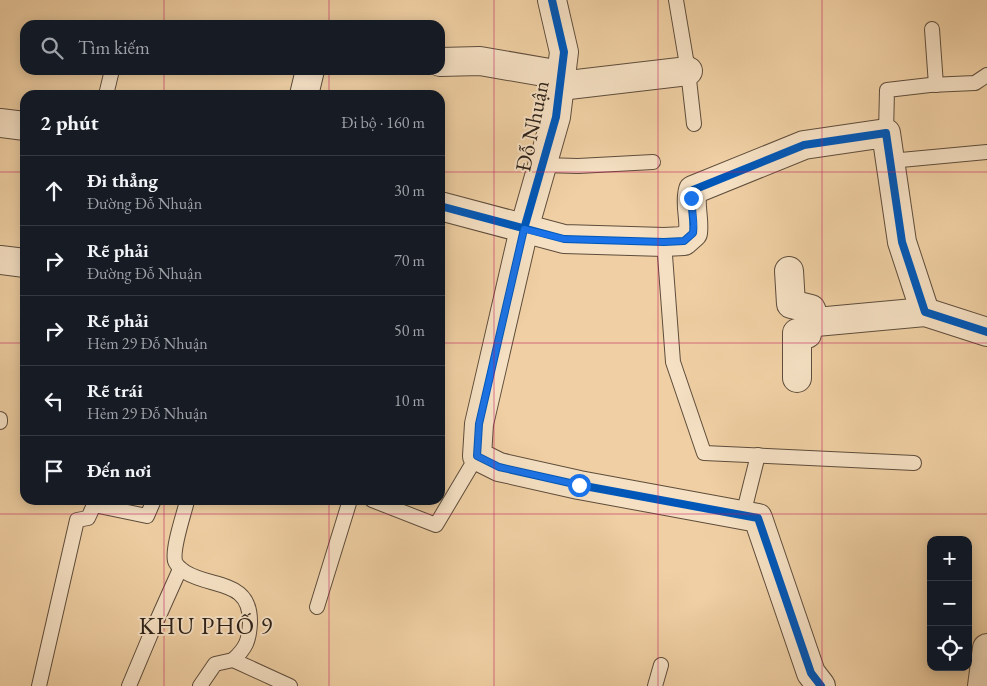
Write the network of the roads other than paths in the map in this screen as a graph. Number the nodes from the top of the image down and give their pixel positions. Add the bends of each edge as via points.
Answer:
1 (552, 0) edge
2 (676, 0) edge
3 (932, 29) dead end
4 (445, 62) edge
5 (688, 71) junction
6 (111, 75) edge
7 (309, 75) edge
8 (987, 75) edge
9 (560, 80) junction
10 (936, 85) junction
11 (107, 90) edge
12 (305, 90) edge
13 (0, 122) edge
14 (694, 124) dead end
15 (20, 125) edge
16 (886, 133) junction
17 (987, 152) edge
18 (890, 161) junction
19 (653, 162) dead end
20 (542, 165) junction
21 (445, 207) edge
22 (524, 229) junction
23 (664, 242) junction
24 (0, 260) edge
25 (20, 262) edge
26 (789, 271) dead end
27 (925, 312) junction
28 (816, 322) junction
29 (987, 332) edge
30 (797, 378) dead end
31 (758, 455) junction
32 (477, 456) junction
33 (914, 463) dead end
34 (94, 505) edge
35 (94, 505) edge
36 (152, 505) edge
37 (185, 505) edge
38 (348, 505) edge
39 (385, 505) edge
40 (743, 515) junction
41 (180, 569) junction
42 (317, 607) dead end
43 (987, 648) edge
44 (233, 660) junction
45 (661, 665) dead end
46 (39, 686) edge
47 (129, 686) edge
48 (200, 686) edge
49 (290, 686) edge
50 (655, 686) edge
51 (820, 686) edge
52 (982, 686) edge

1 - 9 street, Đỗ Nhuận via 564,52
2 - 5 lane
3 - 10 lane
4 - 9 street via 480,61
5 - 9 street
5 - 14 lane
6 - 11 lane
7 - 12 street
8 - 10 lane via 975,83
9 - 20 street, Đỗ Nhuận via 556,117
10 - 16 lane via 887,90
13 - 15 street
16 - 18 street
16 - 23 street via 804,145 692,190 693,233 684,241
17 - 18 lane
18 - 27 street via 902,242
19 - 20 lane
20 - 22 street, Đỗ Nhuận
21 - 22 street
22 - 23 street via 564,239
22 - 32 street, Đỗ Nhuận via 479,424
23 - 31 lane via 673,362 704,452
24 - 25 street
26 - 28 street via 791,304 811,308
27 - 28 street
27 - 29 street
28 - 30 street via 807,326 807,334 797,333
31 - 33 lane
31 - 40 lane
32 - 39 lane via 436,525
32 - 40 street via 499,467 579,485
34 - 36 lane via 147,516
35 - 46 lane via 88,518 77,520
37 - 41 lane via 175,550 175,562
38 - 42 lane
40 - 51 street via 758,518 811,673
41 - 44 lane via 193,577 236,590 248,604 249,634 245,649
41 - 47 lane
43 - 52 street
44 - 48 lane via 215,664
44 - 49 lane
45 - 50 lane

